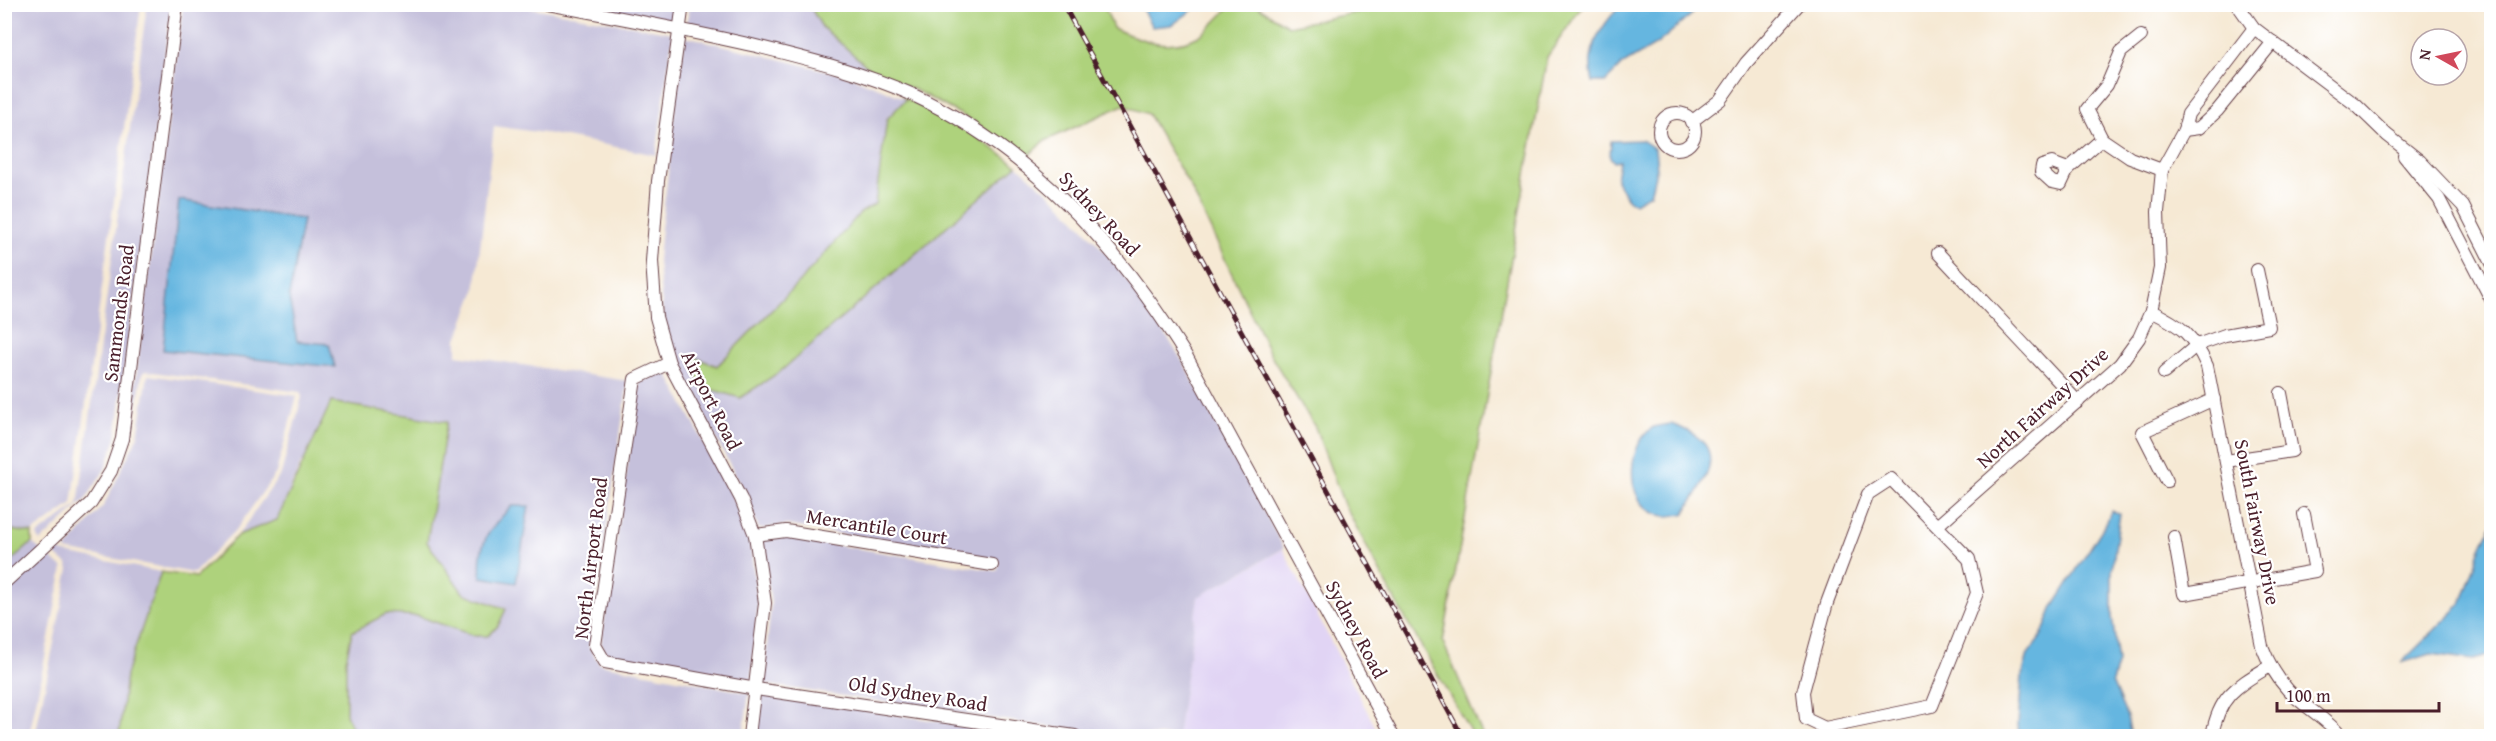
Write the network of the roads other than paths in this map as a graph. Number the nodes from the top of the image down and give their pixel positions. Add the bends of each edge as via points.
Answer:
1 (177, 4) edge
2 (547, 4) edge
3 (683, 4) edge
4 (1799, 4) edge
5 (2226, 4) edge
6 (2237, 4) edge
7 (2251, 25) junction
8 (680, 29) junction
9 (2141, 36) dead end
10 (2273, 42) junction
11 (1691, 122) dead end
12 (2184, 130) junction
13 (2386, 135) junction
14 (2102, 139) junction
15 (2068, 169) dead end
16 (2162, 170) junction
17 (2488, 248) edge
18 (1938, 253) dead end
19 (2470, 258) junction
20 (2492, 263) edge
21 (2257, 270) dead end
22 (2492, 301) edge
23 (2151, 312) junction
24 (2198, 345) junction
25 (669, 363) junction
26 (2164, 373) dead end
27 (2281, 393) dead end
28 (2214, 399) junction
29 (2078, 402) junction
30 (2226, 461) junction
31 (2167, 481) dead end
32 (2304, 514) dead end
33 (1938, 525) junction
34 (755, 535) junction
35 (2174, 537) dead end
36 (992, 565) dead end
37 (2250, 582) junction
38 (4, 583) edge
39 (2270, 666) junction
40 (756, 688) junction
41 (749, 736) edge
42 (1075, 736) edge
43 (1393, 736) edge
44 (2212, 736) edge
45 (2341, 736) edge

1 - 38 street, Sammonds Road via 122,439 111,471 91,502
2 - 8 street, Sydney Road
3 - 8 street, Airport Road
4 - 11 street via 1746,63 1720,100
5 - 7 street
6 - 7 street
7 - 10 street
7 - 12 street, North Fairway Drive via 2188,114
8 - 25 street, Airport Road via 658,181 652,261 656,317
8 - 43 street, Sydney Road via 854,72 911,94 1015,156 1068,202 1126,268 1187,357
9 - 14 street via 2121,52 2107,85 2087,109
10 - 12 street via 2217,111 2199,128
10 - 13 street via 2356,105
12 - 16 street, North Fairway Drive
13 - 17 street via 2420,161 2463,206
13 - 19 street via 2439,199
14 - 15 street
14 - 16 street via 2130,158
16 - 23 street, North Fairway Drive via 2158,212 2160,268
17 - 19 street
17 - 20 street
18 - 29 street
19 - 22 street
21 - 24 street via 2269,327 2225,335
23 - 24 street, South Fairway Drive via 2176,323
23 - 29 street, North Fairway Drive via 2139,338 2120,364
24 - 26 street
24 - 28 street, South Fairway Drive
25 - 34 street, Airport Road via 741,499
25 - 40 street, North Airport Road via 635,379 595,645 605,662
27 - 30 street via 2292,451
28 - 30 street, South Fairway Drive
28 - 31 street via 2142,432
29 - 33 street, North Fairway Drive
30 - 37 street, South Fairway Drive
32 - 37 street via 2315,571
33 - 33 street via 1891,479 1868,494 1827,603 1803,692 1806,719 1825,728 1932,706 1977,593 1969,559
34 - 36 street, Mercantile Court via 786,531
34 - 40 street, Airport Road via 765,603
35 - 37 street via 2184,594
37 - 39 street, South Fairway Drive via 2262,646
39 - 44 street via 2234,688 2216,718
39 - 45 street, South Fairway Drive via 2288,690
40 - 41 street, Airport Road
40 - 42 street, Old Sydney Road

